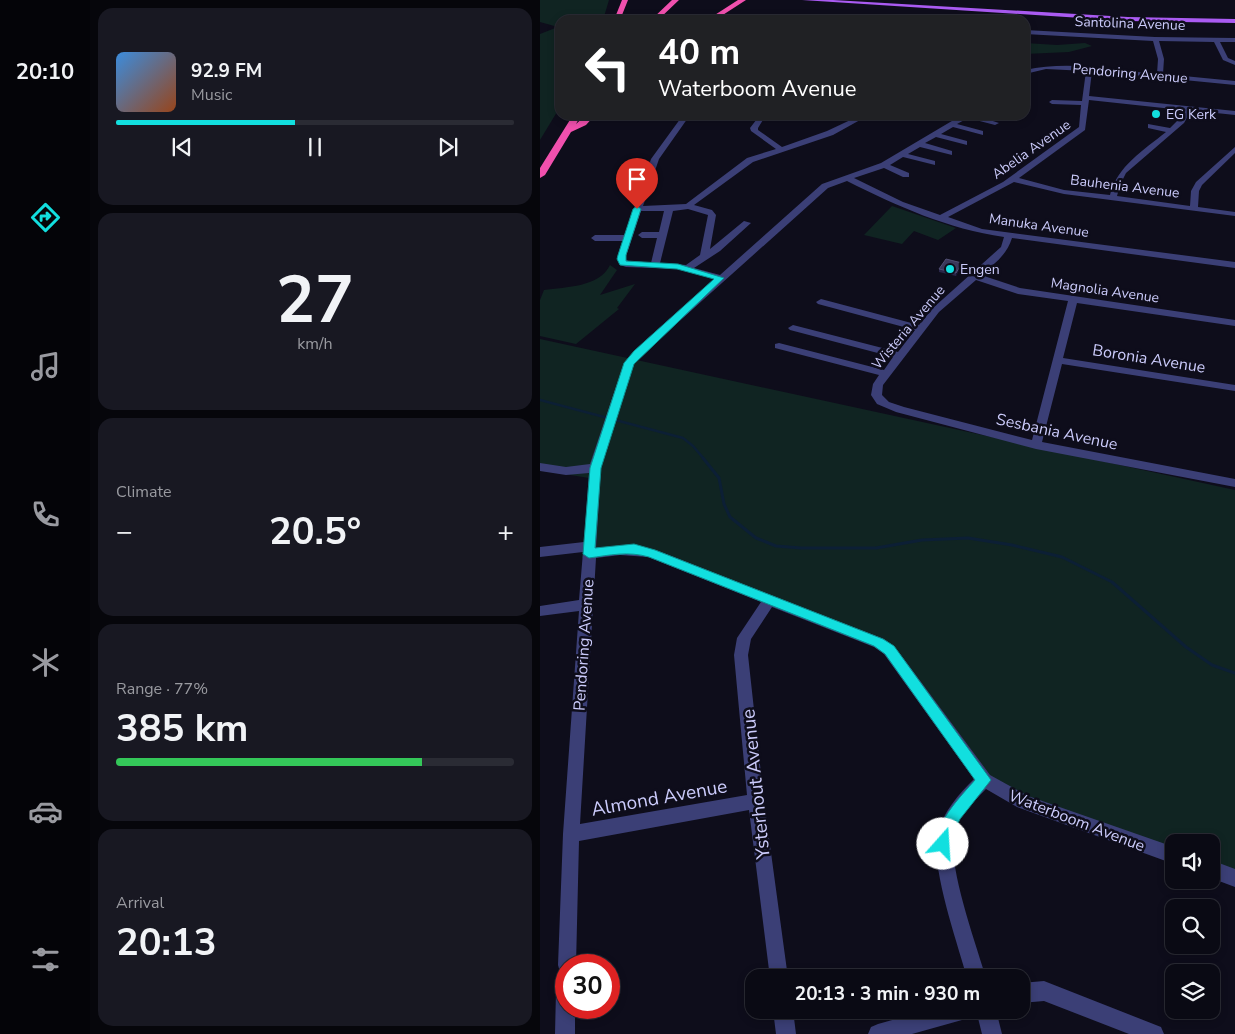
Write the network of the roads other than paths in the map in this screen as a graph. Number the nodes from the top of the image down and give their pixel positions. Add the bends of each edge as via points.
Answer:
1 (625, 0) edge
2 (676, 0) edge
3 (743, 0) edge
4 (805, 0) edge
5 (835, 0) edge
6 (862, 3) junction
7 (619, 15) edge
8 (660, 15) edge
9 (718, 15) edge
10 (1235, 20) edge
11 (1030, 33) edge
12 (1155, 39) junction
13 (1216, 40) junction
14 (1235, 40) edge
15 (1235, 63) edge
16 (1089, 68) junction
17 (1030, 71) edge
18 (1160, 75) junction
19 (1235, 82) edge
20 (1086, 101) junction
21 (1052, 102) dead end
22 (1186, 108) junction
23 (1235, 113) edge
24 (568, 120) edge
25 (574, 120) edge
26 (586, 120) edge
27 (683, 120) edge
28 (760, 120) edge
29 (856, 120) edge
30 (958, 120) edge
31 (984, 120) edge
32 (995, 123) dead end
33 (951, 124) junction
34 (1151, 126) dead end
35 (1172, 131) junction
36 (565, 133) junction
37 (980, 133) dead end
38 (935, 134) junction
39 (964, 142) dead end
40 (919, 144) junction
41 (1235, 148) edge
42 (781, 149) junction
43 (949, 153) dead end
44 (902, 154) junction
45 (932, 163) dead end
46 (884, 165) junction
47 (906, 175) dead end
48 (540, 176) edge
49 (848, 178) junction
50 (1014, 179) junction
51 (1113, 198) junction
52 (688, 206) junction
53 (669, 208) junction
54 (1194, 208) junction
55 (637, 209) junction
56 (1235, 214) edge
57 (940, 218) junction
58 (748, 223) dead end
59 (642, 235) dead end
60 (662, 235) junction
61 (1008, 236) junction
62 (595, 238) dead end
63 (627, 238) junction
64 (704, 256) junction
65 (655, 265) junction
66 (1235, 265) edge
67 (687, 269) junction
68 (974, 276) junction
69 (720, 278) junction
70 (1073, 299) junction
71 (821, 302) dead end
72 (1235, 323) edge
73 (793, 328) dead end
74 (921, 328) junction
75 (779, 346) dead end
76 (900, 356) junction
77 (1057, 360) junction
78 (887, 374) junction
79 (1235, 388) edge
80 (876, 397) joint
81 (1036, 445) junction
82 (540, 467) edge
83 (595, 468) junction
84 (1235, 483) edge
85 (589, 550) junction
86 (540, 552) edge
87 (770, 599) junction
88 (585, 605) junction
89 (540, 611) edge
90 (984, 780) junction
91 (756, 801) junction
92 (571, 834) junction
93 (1165, 853) edge
94 (1220, 873) edge
95 (1235, 878) edge
96 (567, 954) edge
97 (778, 969) edge
98 (974, 969) edge
99 (1030, 992) edge
100 (565, 1019) edge
101 (784, 1019) edge
102 (930, 1019) edge
103 (988, 1019) edge
104 (565, 1034) edge
105 (786, 1034) edge
106 (878, 1034) edge
107 (992, 1034) edge
108 (1154, 1034) edge

1 - 7 highway
2 - 8 highway
3 - 9 highway
4 - 6 main road
5 - 6 main road
6 - 10 main road via 1055,15
11 - 12 street, Santolina Avenue via 1095,40
12 - 13 street, Santolina Avenue
12 - 18 street via 1161,59
13 - 14 street, Santolina Avenue
13 - 15 street via 1225,59
16 - 17 street, Pendoring Avenue via 1046,67
16 - 18 street, Pendoring Avenue
16 - 20 street, Abelia Avenue
18 - 19 street, Pendoring Avenue
20 - 21 street
20 - 22 street
20 - 50 street, Abelia Avenue via 1082,128
22 - 23 street
22 - 35 street via 1183,120
24 - 36 highway
25 - 36 highway
26 - 36 highway
27 - 55 street via 655,159
28 - 42 street via 755,131
29 - 42 street via 830,133
30 - 33 street, Pendoring Avenue
31 - 32 street
33 - 37 street
33 - 38 street, Pendoring Avenue
34 - 35 street
35 - 51 street via 1123,172
36 - 48 highway
38 - 39 street
38 - 40 street, Pendoring Avenue
40 - 43 street
40 - 44 street, Pendoring Avenue
41 - 54 street via 1199,184
42 - 52 street via 750,160
44 - 45 street
44 - 46 street, Pendoring Avenue
46 - 47 street
46 - 49 street, Pendoring Avenue
49 - 57 street, Manuka Avenue via 900,204
49 - 69 street, Pendoring Avenue via 825,186
50 - 51 street, Bauhenia Avenue via 1049,189
50 - 57 street, Abelia Avenue
51 - 54 street, Bauhenia Avenue
52 - 53 street
52 - 64 street via 712,215
53 - 55 street
53 - 60 street
54 - 56 street, Bauhenia Avenue
55 - 63 street
57 - 61 street, Manuka Avenue
58 - 64 street
59 - 60 street
60 - 65 street
61 - 66 street, Manuka Avenue
61 - 68 street, Wisteria Avenue via 1000,253
62 - 63 street
63 - 65 street via 621,259 623,263
64 - 67 street
65 - 67 street
67 - 69 street
68 - 70 street, Magnolia Avenue via 1018,291
68 - 74 street, Wisteria Avenue via 946,299
69 - 83 street, Pendoring Avenue via 629,363
70 - 72 street, Magnolia Avenue
70 - 77 street
71 - 74 street
73 - 76 street
74 - 76 street, Wisteria Avenue
75 - 78 street
76 - 78 street, Wisteria Avenue
77 - 79 street, Boronia Avenue
77 - 81 street
78 - 80 street, Wisteria Avenue via 877,386
80 - 81 street, Sesbania Avenue via 900,410
81 - 84 street, Sesbania Avenue
82 - 83 street via 566,472
83 - 85 street, Pendoring Avenue
85 - 86 street, Waterboom Avenue
85 - 87 street, Waterboom Avenue via 645,551
85 - 88 street, Pendoring Avenue
87 - 90 street, Waterboom Avenue via 879,642 889,650
87 - 91 street, Ysterhout Avenue via 742,644
88 - 89 street
88 - 92 street, Pendoring Avenue
90 - 93 street, Waterboom Avenue via 1023,802
90 - 98 street via 955,814 943,844
91 - 92 street, Almond Avenue
91 - 97 street, Ysterhout Avenue
92 - 96 street, Pendoring Avenue
94 - 95 street
99 - 108 street via 1044,991
100 - 104 street
101 - 105 street
102 - 106 street
103 - 107 street

